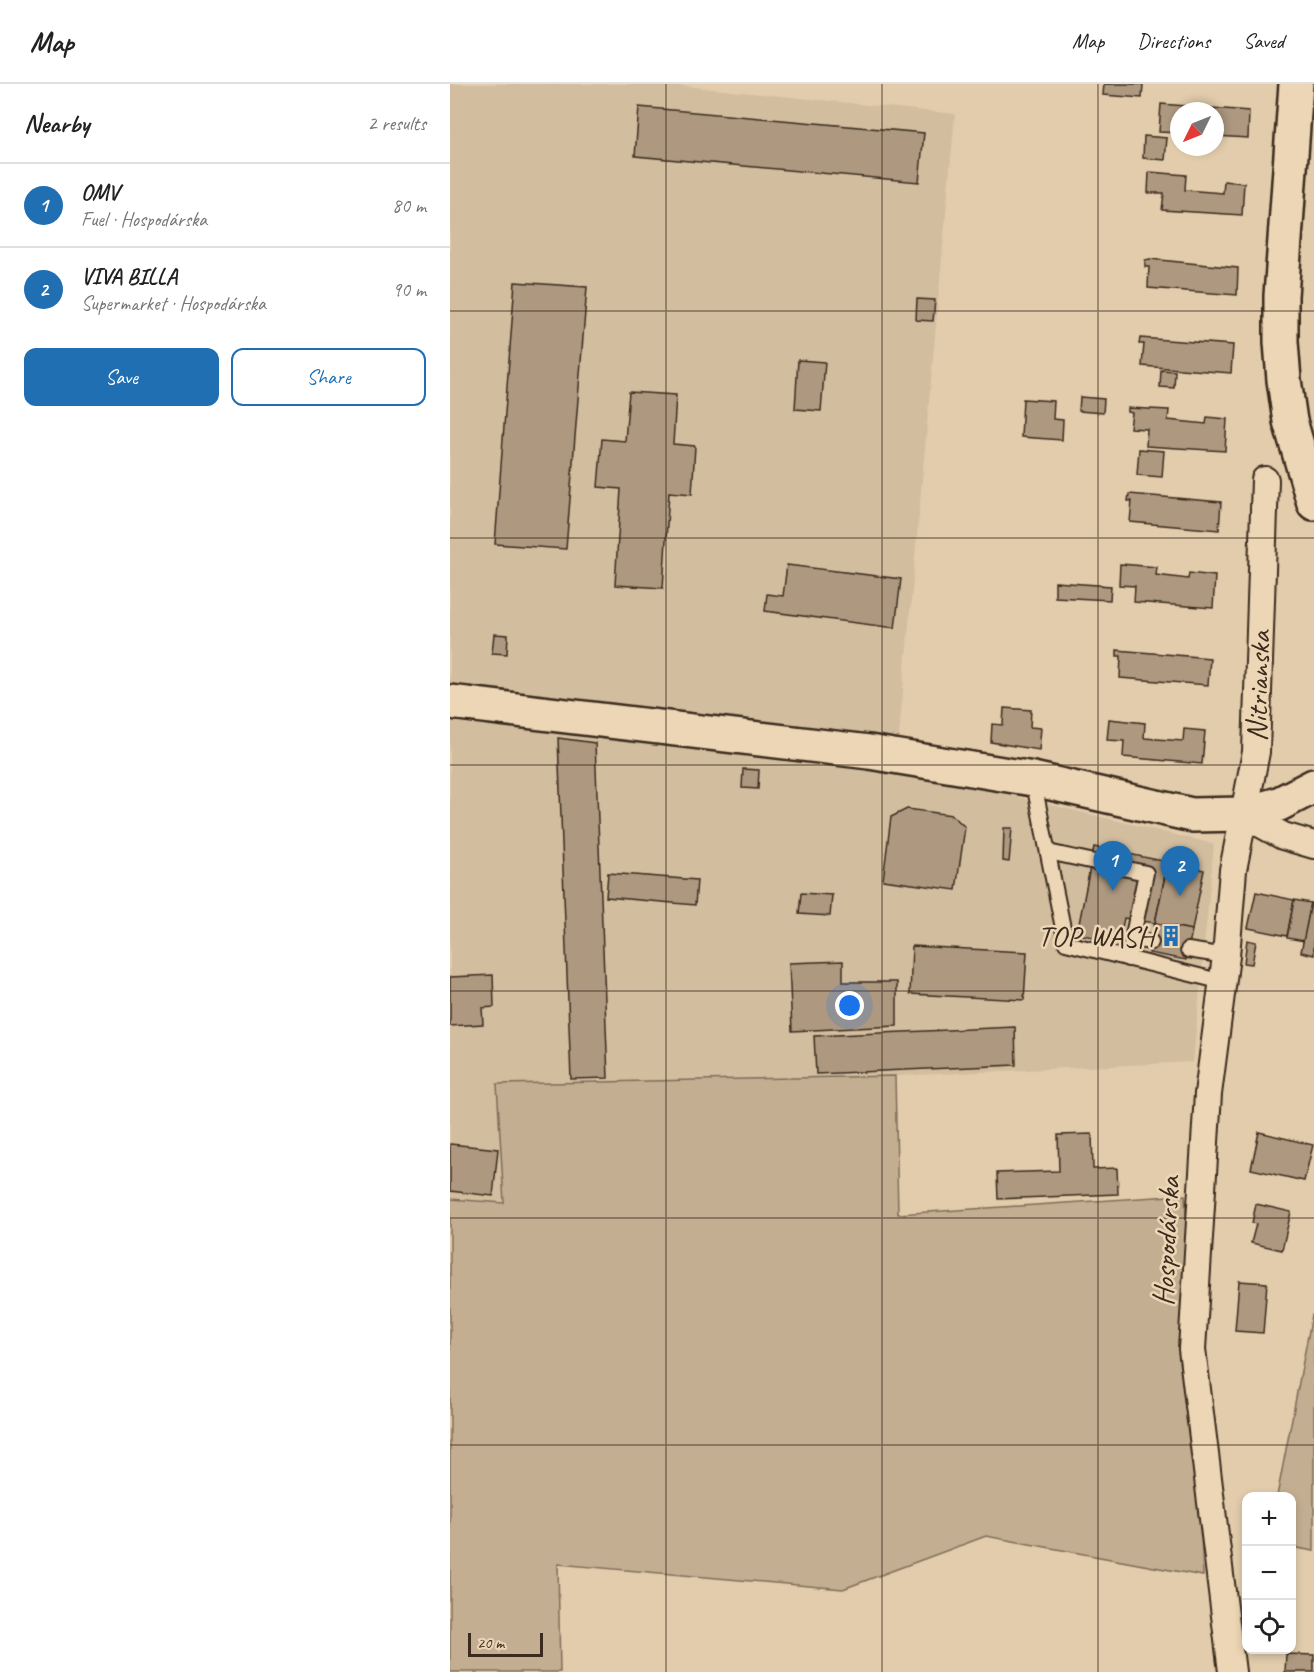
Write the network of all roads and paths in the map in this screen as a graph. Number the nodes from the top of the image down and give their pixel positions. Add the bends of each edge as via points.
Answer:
1 (1296, 84) edge
2 (1265, 480) dead end
3 (1314, 503) edge
4 (450, 702) edge
5 (1033, 779) junction
6 (1314, 786) edge
7 (1243, 814) junction
8 (1314, 844) edge
9 (1048, 852) junction
10 (1133, 939) junction
11 (1151, 942) dead end
12 (1188, 950) dead end
13 (1226, 956) junction
14 (1128, 959) junction
15 (1223, 982) junction
16 (1232, 1672) edge

1 - 3 street via 1281,342 1290,421
2 - 7 street, Nitrianska via 1256,752
4 - 5 street via 868,752
5 - 7 street via 1192,815
5 - 9 lane
6 - 7 street via 1279,804
7 - 8 street via 1283,836
7 - 13 street, Hospodárska via 1233,870
9 - 10 lane via 1146,873
9 - 14 lane via 1066,943
10 - 11 lane
10 - 14 lane
12 - 13 lane
13 - 15 street, Hospodárska
14 - 15 lane
15 - 16 street, Hospodárska via 1208,1094 1192,1350

